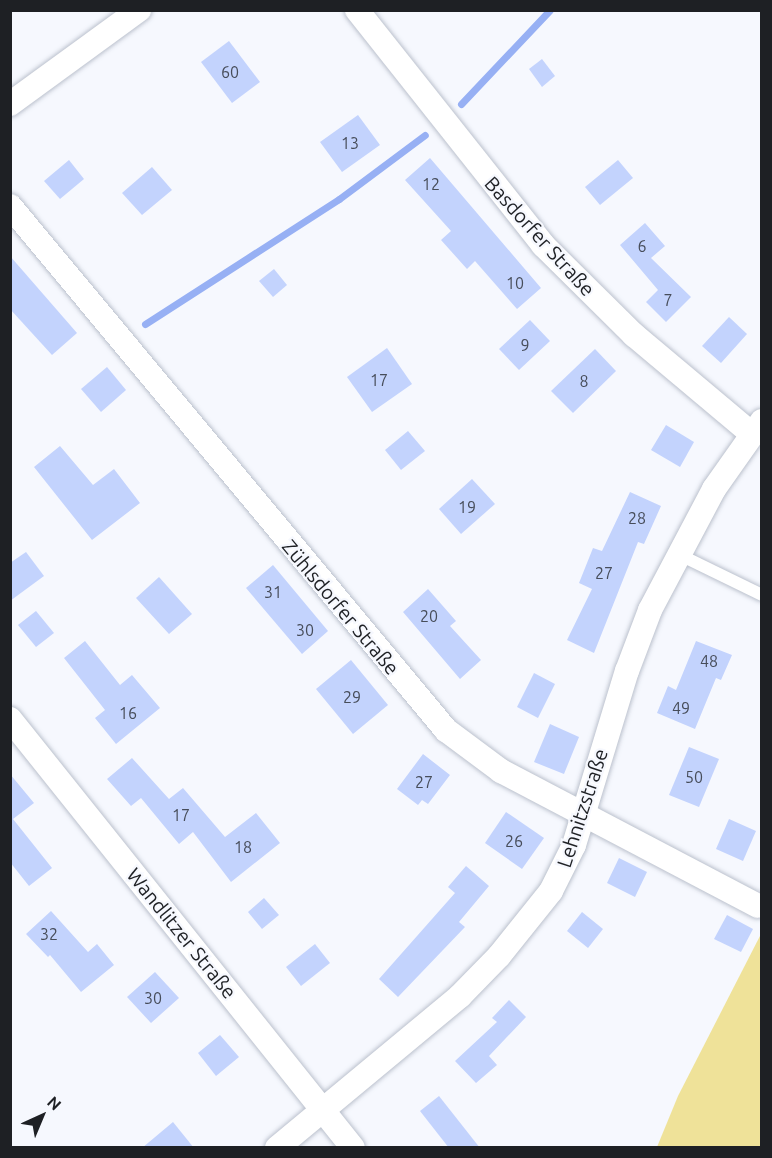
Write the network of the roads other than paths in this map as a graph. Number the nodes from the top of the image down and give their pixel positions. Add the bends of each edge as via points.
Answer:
1 (139, 10) edge
2 (357, 10) edge
3 (10, 104) edge
4 (10, 206) edge
5 (757, 427) edge
6 (678, 554) junction
7 (762, 595) edge
8 (10, 719) edge
9 (584, 817) junction
10 (758, 906) dead end
11 (324, 1110) junction
12 (278, 1148) edge
13 (353, 1148) edge

1 - 3 street
2 - 5 street, Basdorfer Straße via 543,245 634,335
4 - 9 street, Zühlsdorfer Straße via 422,705 473,752
5 - 6 street, Lehnitzstraße
6 - 7 lane
6 - 9 street, Lehnitzstraße via 627,671
8 - 11 street, Wandlitzer Straße
9 - 10 street, Zühlsdorfer Straße
9 - 11 street, Lehnitzstraße via 551,891 499,956 412,1038
11 - 12 street, Lehnitzstraße
11 - 13 street, Wandlitzer Straße

